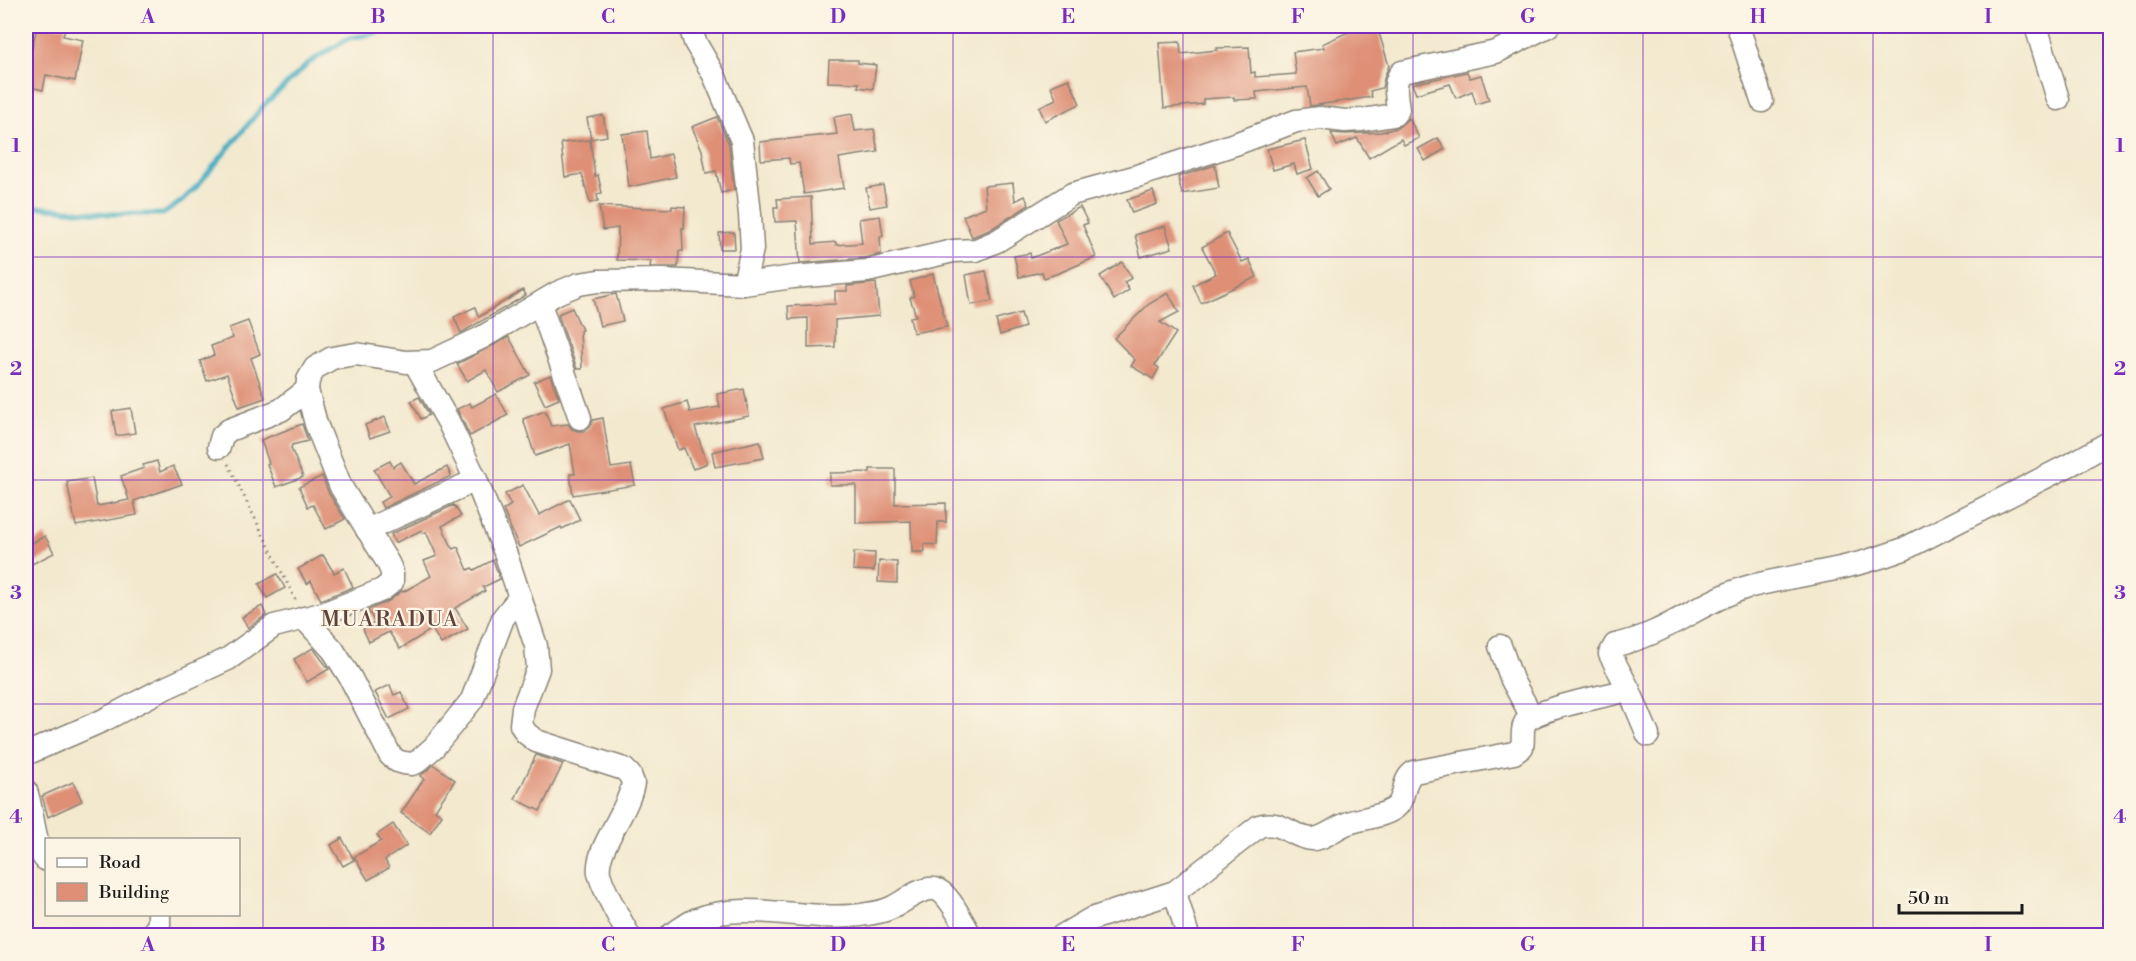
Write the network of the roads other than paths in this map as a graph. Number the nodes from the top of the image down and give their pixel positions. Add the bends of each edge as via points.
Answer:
1 (690, 26) edge
2 (1548, 26) edge
3 (1738, 26) edge
4 (2036, 26) edge
5 (2058, 99) dead end
6 (1762, 101) dead end
7 (744, 284) junction
8 (540, 304) junction
9 (415, 363) junction
10 (308, 390) junction
11 (580, 418) dead end
12 (2110, 442) edge
13 (219, 447) road end
14 (476, 480) junction
15 (367, 530) junction
16 (520, 597) junction
17 (304, 618) junction
18 (1500, 646) dead end
19 (1629, 690) junction
20 (1532, 717) junction
21 (1648, 735) dead end
22 (26, 754) edge
23 (26, 790) edge
24 (45, 859) edge
25 (1175, 892) junction
26 (159, 916) edge
27 (150, 936) edge
28 (629, 936) edge
29 (670, 936) edge
30 (971, 936) edge
31 (1062, 936) edge
32 (1188, 936) edge

1 - 7 street via 742,141 752,249
2 - 7 street via 1496,52 1402,72 1396,85 1398,110 1394,115 1296,121 1134,177 1072,194 976,250 953,251 867,271
3 - 6 street
4 - 5 street
7 - 8 street via 598,281 557,292
8 - 9 street via 442,357
8 - 11 street
9 - 10 street via 343,354 310,373
9 - 14 street
10 - 13 street via 281,410 229,430
10 - 15 street via 319,433 335,472
12 - 19 street via 1904,549 1833,570 1742,589 1648,636 1615,645 1610,654
14 - 15 street
14 - 16 street
15 - 17 street via 392,572 392,582 382,590
16 - 17 street via 503,618 472,700 434,747 412,764 390,755 345,668
16 - 28 street via 536,646 538,669 523,708 521,725 536,741 624,769 633,783 599,862 604,886
17 - 22 street via 274,626 228,660
18 - 20 street via 1512,680
19 - 20 street
19 - 21 street
20 - 25 street via 1524,723 1522,747 1514,753 1414,772 1407,780 1401,802 1392,810 1345,824 1317,838 1310,839 1275,825 1259,826
23 - 24 street via 39,849
25 - 31 street via 1090,919
25 - 32 street
26 - 27 street via 159,925
29 - 30 street via 694,920 723,913 835,917 868,914 893,907 929,889 938,889 945,895

